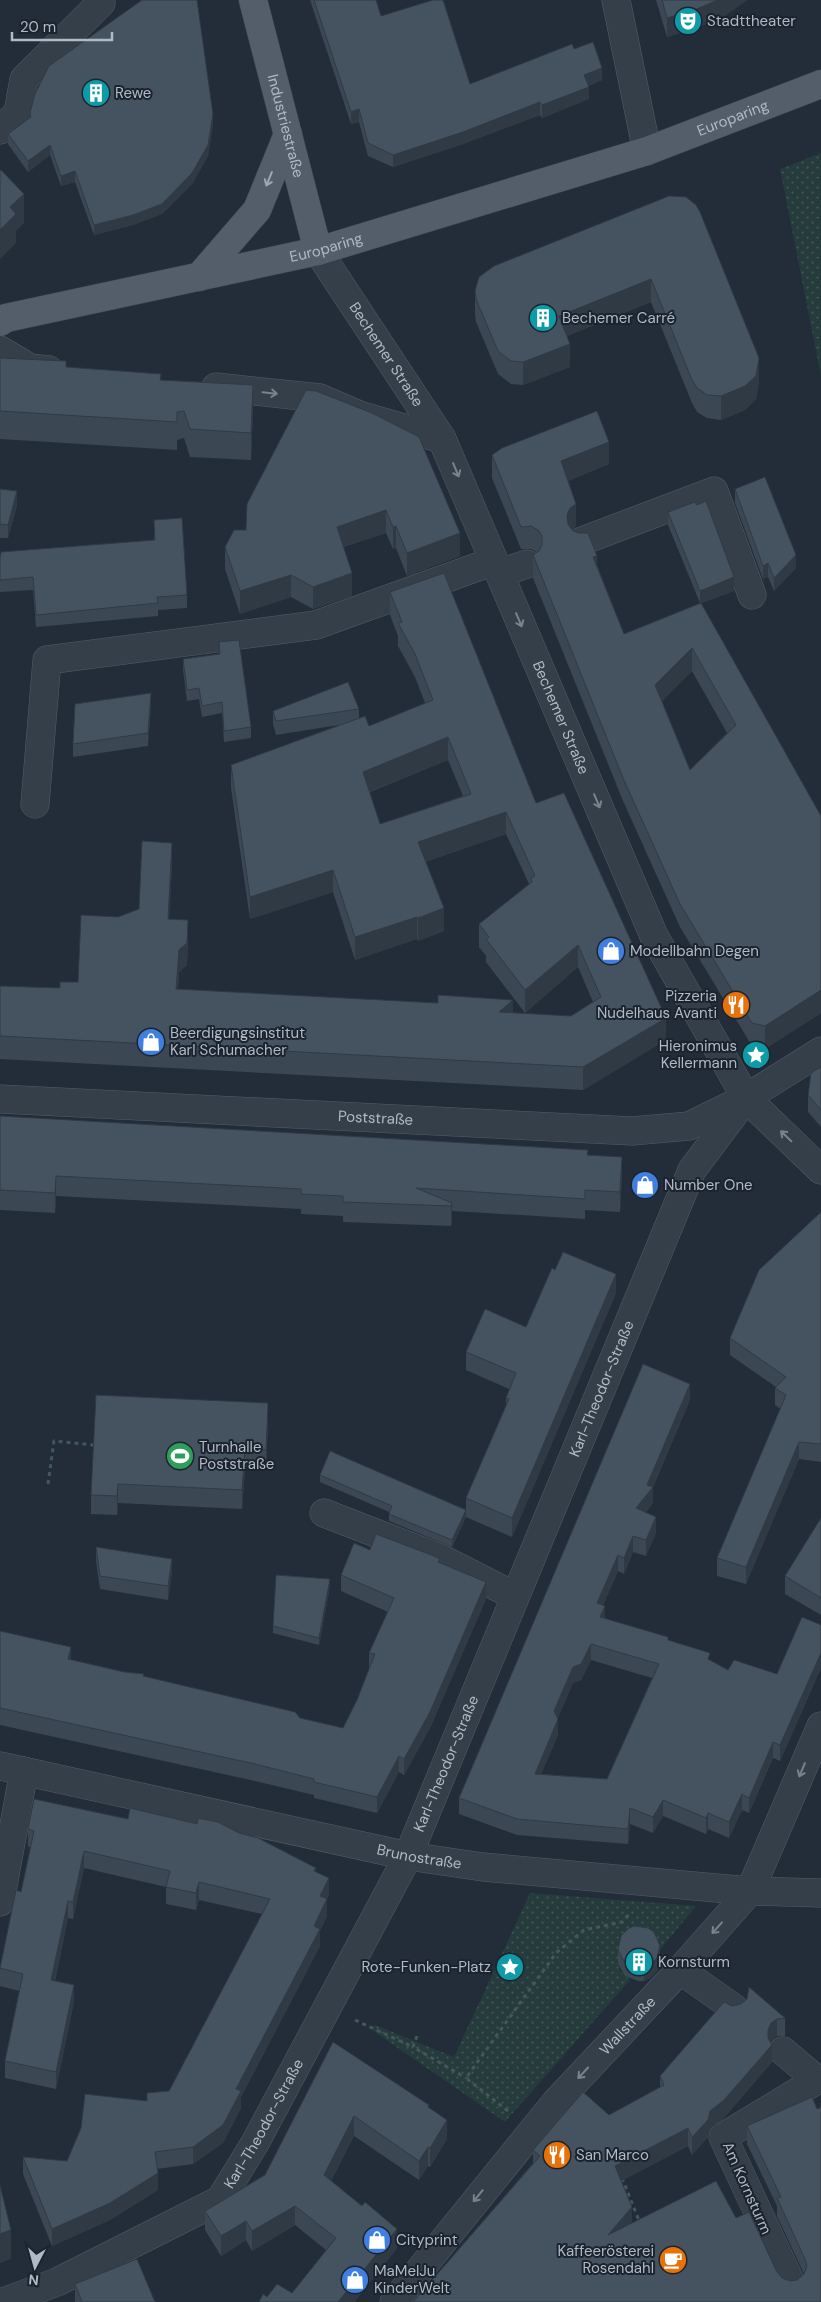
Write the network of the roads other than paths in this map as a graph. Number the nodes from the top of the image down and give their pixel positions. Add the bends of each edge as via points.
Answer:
1 (253, 0) edge
2 (616, 0) edge
3 (100, 3) dead end
4 (821, 84) edge
5 (0, 130) edge
6 (288, 134) junction
7 (647, 152) junction
8 (318, 251) junction
9 (199, 277) junction
10 (0, 322) edge
11 (0, 350) edge
12 (78, 373) edge
13 (194, 385) edge
14 (442, 438) junction
15 (582, 541) edge
16 (527, 564) dead end
17 (497, 567) junction
18 (752, 595) dead end
19 (35, 804) dead end
20 (821, 1051) edge
21 (746, 1098) junction
22 (0, 1099) edge
23 (821, 1170) edge
24 (324, 1513) dead end
25 (516, 1596) junction
26 (821, 1726) edge
27 (12, 1769) edge
28 (408, 1856) junction
29 (750, 1891) junction
30 (821, 1893) edge
31 (0, 1902) edge
32 (680, 1970) junction
33 (734, 2008) edge
34 (783, 2050) dead end
35 (819, 2080) edge
36 (791, 2283) edge
37 (3, 2302) edge
38 (394, 2302) edge

1 - 6 main road, Industriestraße
2 - 7 street
3 - 5 street via 24,79 18,113
4 - 7 main road, Europaring
6 - 8 main road, Industriestraße
6 -> 9 main road via 257,210
7 - 8 main road, Europaring
8 - 9 main road, Europaring
8 - 14 street, Bechemer Straße
9 - 10 main road, Europaring via 6,318
11 - 12 street via 30,368
13 -> 14 street via 320,398 362,416
14 -> 17 street, Bechemer Straße
15 - 18 street via 714,491
16 - 17 street
17 - 19 street via 316,625 47,660
17 -> 21 street, Bechemer Straße via 654,936
20 - 21 street, Poststraße
21 - 22 street, Poststraße via 689,1126 632,1131
23 -> 21 street, Bechemer Straße
21 - 25 street, Karl-Theodor-Straße via 692,1170
24 - 25 street via 440,1558
25 - 28 street, Karl-Theodor-Straße
26 -> 29 street, Wallstraße
27 - 28 street, Brunostraße
27 - 31 street, Brunostraße
28 - 29 street, Brunostraße via 483,1867
28 - 37 street, Karl-Theodor-Straße via 255,2143 220,2200 57,2282
29 - 30 street, Brunostraße
29 -> 32 street, Wallstraße
32 - 33 street
32 -> 38 street, Wallstraße via 554,2103
34 - 35 street, Am Kornsturm
35 - 36 street, Am Kornsturm via 723,2137

